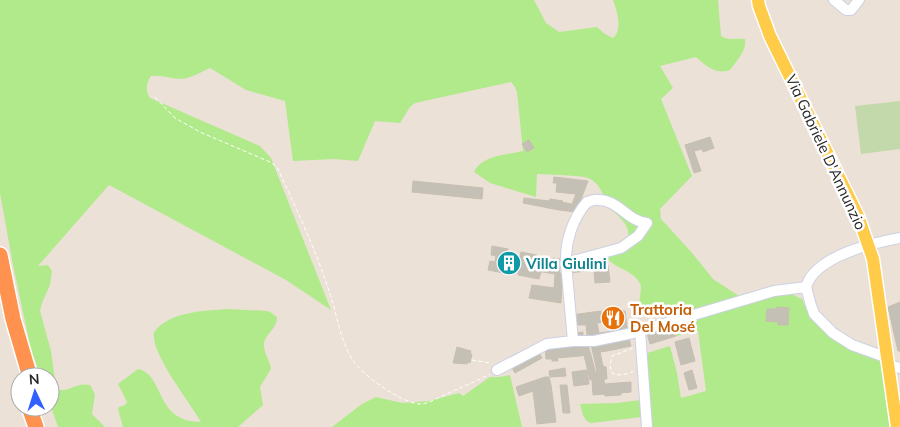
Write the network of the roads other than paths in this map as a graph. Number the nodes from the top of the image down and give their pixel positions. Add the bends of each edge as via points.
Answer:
1 (758, 0) edge
2 (834, 0) edge
3 (859, 0) edge
4 (900, 238) edge
5 (868, 244) junction
6 (0, 255) edge
7 (566, 263) junction
8 (806, 287) junction
9 (0, 298) edge
10 (640, 331) junction
11 (573, 341) junction
12 (892, 364) edge
13 (17, 367) edge
14 (27, 367) edge
15 (497, 370) road end
16 (647, 427) edge
17 (897, 427) edge

1 - 5 main road, Via Gabriele D'Annunzio via 770,36 858,216
2 - 3 street via 846,10 851,10
4 - 5 street
5 - 8 street via 820,269
5 - 12 main road, Via Gabriele D'Annunzio
6 - 14 highway
7 - 7 street via 570,234 578,213 587,202 600,200 612,204 639,223 647,223 638,236 621,248
7 - 11 street
8 - 10 street via 774,292
8 - 12 street via 814,314 834,333
9 - 13 highway
10 - 11 street via 594,341
10 - 16 street
11 - 15 street via 547,344
12 - 17 main road, Via Gabriele D'Annunzio

